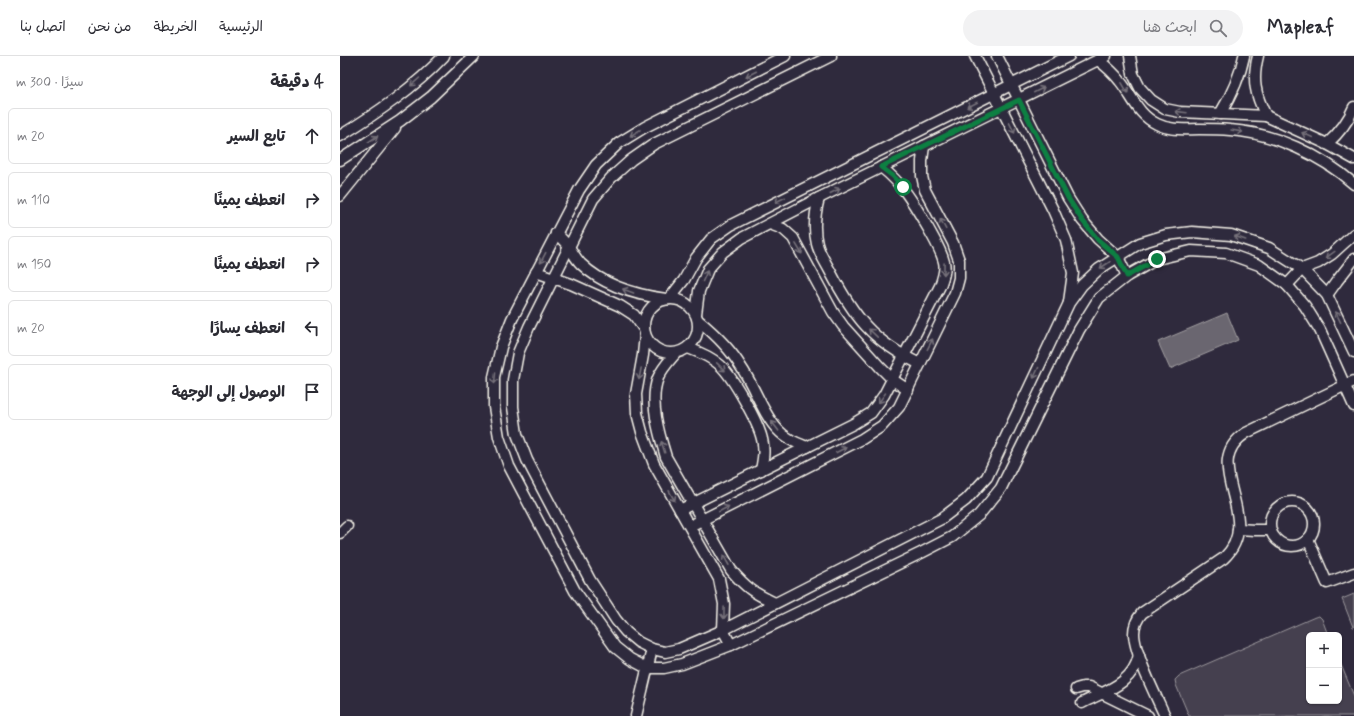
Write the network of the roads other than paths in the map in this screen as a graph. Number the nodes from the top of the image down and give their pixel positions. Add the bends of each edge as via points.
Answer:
1 (444, 56) edge
2 (474, 56) edge
3 (785, 56) edge
4 (831, 56) edge
5 (975, 56) edge
6 (997, 56) edge
7 (1069, 56) edge
8 (1130, 56) edge
9 (1244, 56) edge
10 (1258, 56) edge
11 (1102, 58) edge
12 (1012, 85) junction
13 (994, 94) junction
14 (1019, 100) junction
15 (1354, 107) edge
16 (1002, 109) junction
17 (1220, 114) junction
18 (1266, 116) junction
19 (400, 121) junction
20 (340, 136) edge
21 (1327, 144) junction
22 (924, 146) junction
23 (351, 153) junction
24 (1354, 159) edge
25 (340, 160) edge
26 (881, 167) junction
27 (340, 168) edge
28 (1354, 184) edge
29 (340, 196) edge
30 (819, 198) junction
31 (770, 224) junction
32 (556, 233) junction
33 (1354, 234) edge
34 (569, 247) junction
35 (1118, 257) junction
36 (1354, 259) edge
37 (1302, 269) junction
38 (536, 272) junction
39 (1127, 276) junction
40 (554, 278) junction
41 (1287, 285) junction
42 (1327, 295) junction
43 (667, 299) junction
44 (1069, 303) junction
45 (697, 317) junction
46 (645, 332) junction
47 (688, 348) junction
48 (1354, 352) edge
49 (676, 353) junction
50 (904, 356) junction
51 (920, 364) junction
52 (893, 380) junction
53 (1350, 383) edge
54 (908, 390) junction
55 (1354, 406) edge
56 (807, 447) junction
57 (761, 470) junction
58 (694, 503) junction
59 (680, 510) junction
60 (703, 520) junction
61 (690, 526) junction
62 (1238, 529) junction
63 (1270, 530) junction
64 (1308, 539) junction
65 (1354, 573) edge
66 (775, 603) junction
67 (723, 630) junction
68 (731, 645) junction
69 (652, 649) junction
70 (1139, 655) junction
71 (647, 668) junction
72 (1076, 689) dead end
73 (1102, 693) junction
74 (1082, 703) dead end
75 (636, 716) edge
76 (1148, 716) edge
77 (1165, 716) edge

1 -> 20 street via 377,113
2 - 19 street via 431,97
3 -> 32 street via 645,127 619,143 596,165
4 - 34 street via 654,144 631,160 593,198
5 - 13 street
6 - 12 street
7 - 12 street
17 -> 8 street via 1165,109 1151,100 1140,88 1133,74
9 - 17 street via 1236,84
10 - 18 street via 1255,86
14 -> 11 street
11 -> 28 street via 1141,113 1158,125 1178,130 1232,130 1265,136 1297,148 1327,164
12 - 13 street
12 - 14 street
13 - 16 street
13 -> 43 street via 731,225 712,239 696,258 684,280
14 - 16 street
14 - 35 street via 1071,204 1098,240
15 - 21 street via 1350,118
16 - 22 street
16 -> 44 street via 1066,240 1073,273
17 - 18 street
21 -> 18 street
23 -> 19 street
19 - 29 street
21 - 24 street
22 - 26 street
51 -> 22 street via 960,278 959,260 953,243 925,190 922,176
23 - 25 street
23 - 27 street
30 -> 26 street
26 -> 50 street via 893,176 911,199 940,250 944,263 942,282
30 - 31 street
50 -> 30 street via 861,322 845,299 817,245 814,230
45 -> 31 street via 699,291 708,269 723,252 742,238
31 -> 52 street via 783,229 793,238 833,312
32 - 34 street
32 -> 38 street
33 -> 37 street via 1332,254
34 - 40 street
43 -> 34 street via 646,297 627,291 595,276 580,264
37 -> 35 street via 1269,248 1231,235 1192,232 1166,235 1140,243
35 - 39 street
35 -> 44 street via 1093,274
36 - 42 street
37 - 41 street
37 - 42 street
38 - 40 street
38 -> 71 street via 500,347 494,376 494,407 499,437 509,466 575,591 615,647
39 - 41 street via 1157,259 1191,251 1212,252 1226,253 1259,265
39 - 68 street via 1099,298 1079,330 1001,488 979,515 952,537
40 - 46 street via 620,306 634,315
40 - 69 street via 528,327 518,353 513,380 513,407 518,434 527,460 590,580 626,632
41 - 53 street via 1306,306
48 -> 42 street
43 - 45 street via 684,302 691,307
43 - 46 street via 656,303 649,310 645,319
44 -> 66 street via 987,477 966,500 941,519
45 - 47 street via 698,330 695,340
56 -> 45 street via 791,441 778,430 768,417 742,368 729,350
46 - 49 street via 650,344 657,350
46 -> 59 street via 644,355 636,394 637,414 654,464
47 - 49 street
47 -> 57 street via 705,354 720,364 732,378 757,425 762,440 764,455
58 -> 49 street via 666,457 656,416 655,395 658,379 665,365
50 - 51 street
50 - 52 street
51 - 54 street
52 - 54 street
52 -> 56 street via 871,413
53 - 55 street
53 - 62 street via 1246,433 1232,446 1227,468 1238,511
60 -> 54 street via 862,439 882,426 899,407
56 - 57 street
57 - 58 street
58 - 59 street
58 - 60 street
59 - 61 street
60 - 61 street
66 -> 60 street via 744,585 731,570
61 -> 67 street via 719,579 724,604
62 - 63 street
62 - 70 street via 1233,546 1224,558 1138,618 1134,639
63 - 64 street via 1278,542 1284,545 1299,545
63 - 64 street via 1269,523 1275,510 1287,502 1294,502 1302,504 1312,515 1313,530
64 - 65 street via 1327,584
66 - 67 street
67 - 68 street
67 - 69 street via 679,649 665,652
68 - 71 street via 682,664
69 - 71 street
70 - 73 street via 1136,666 1127,678
70 - 77 street
71 - 75 street
72 - 73 street via 1089,687
73 - 74 street
73 - 76 street

